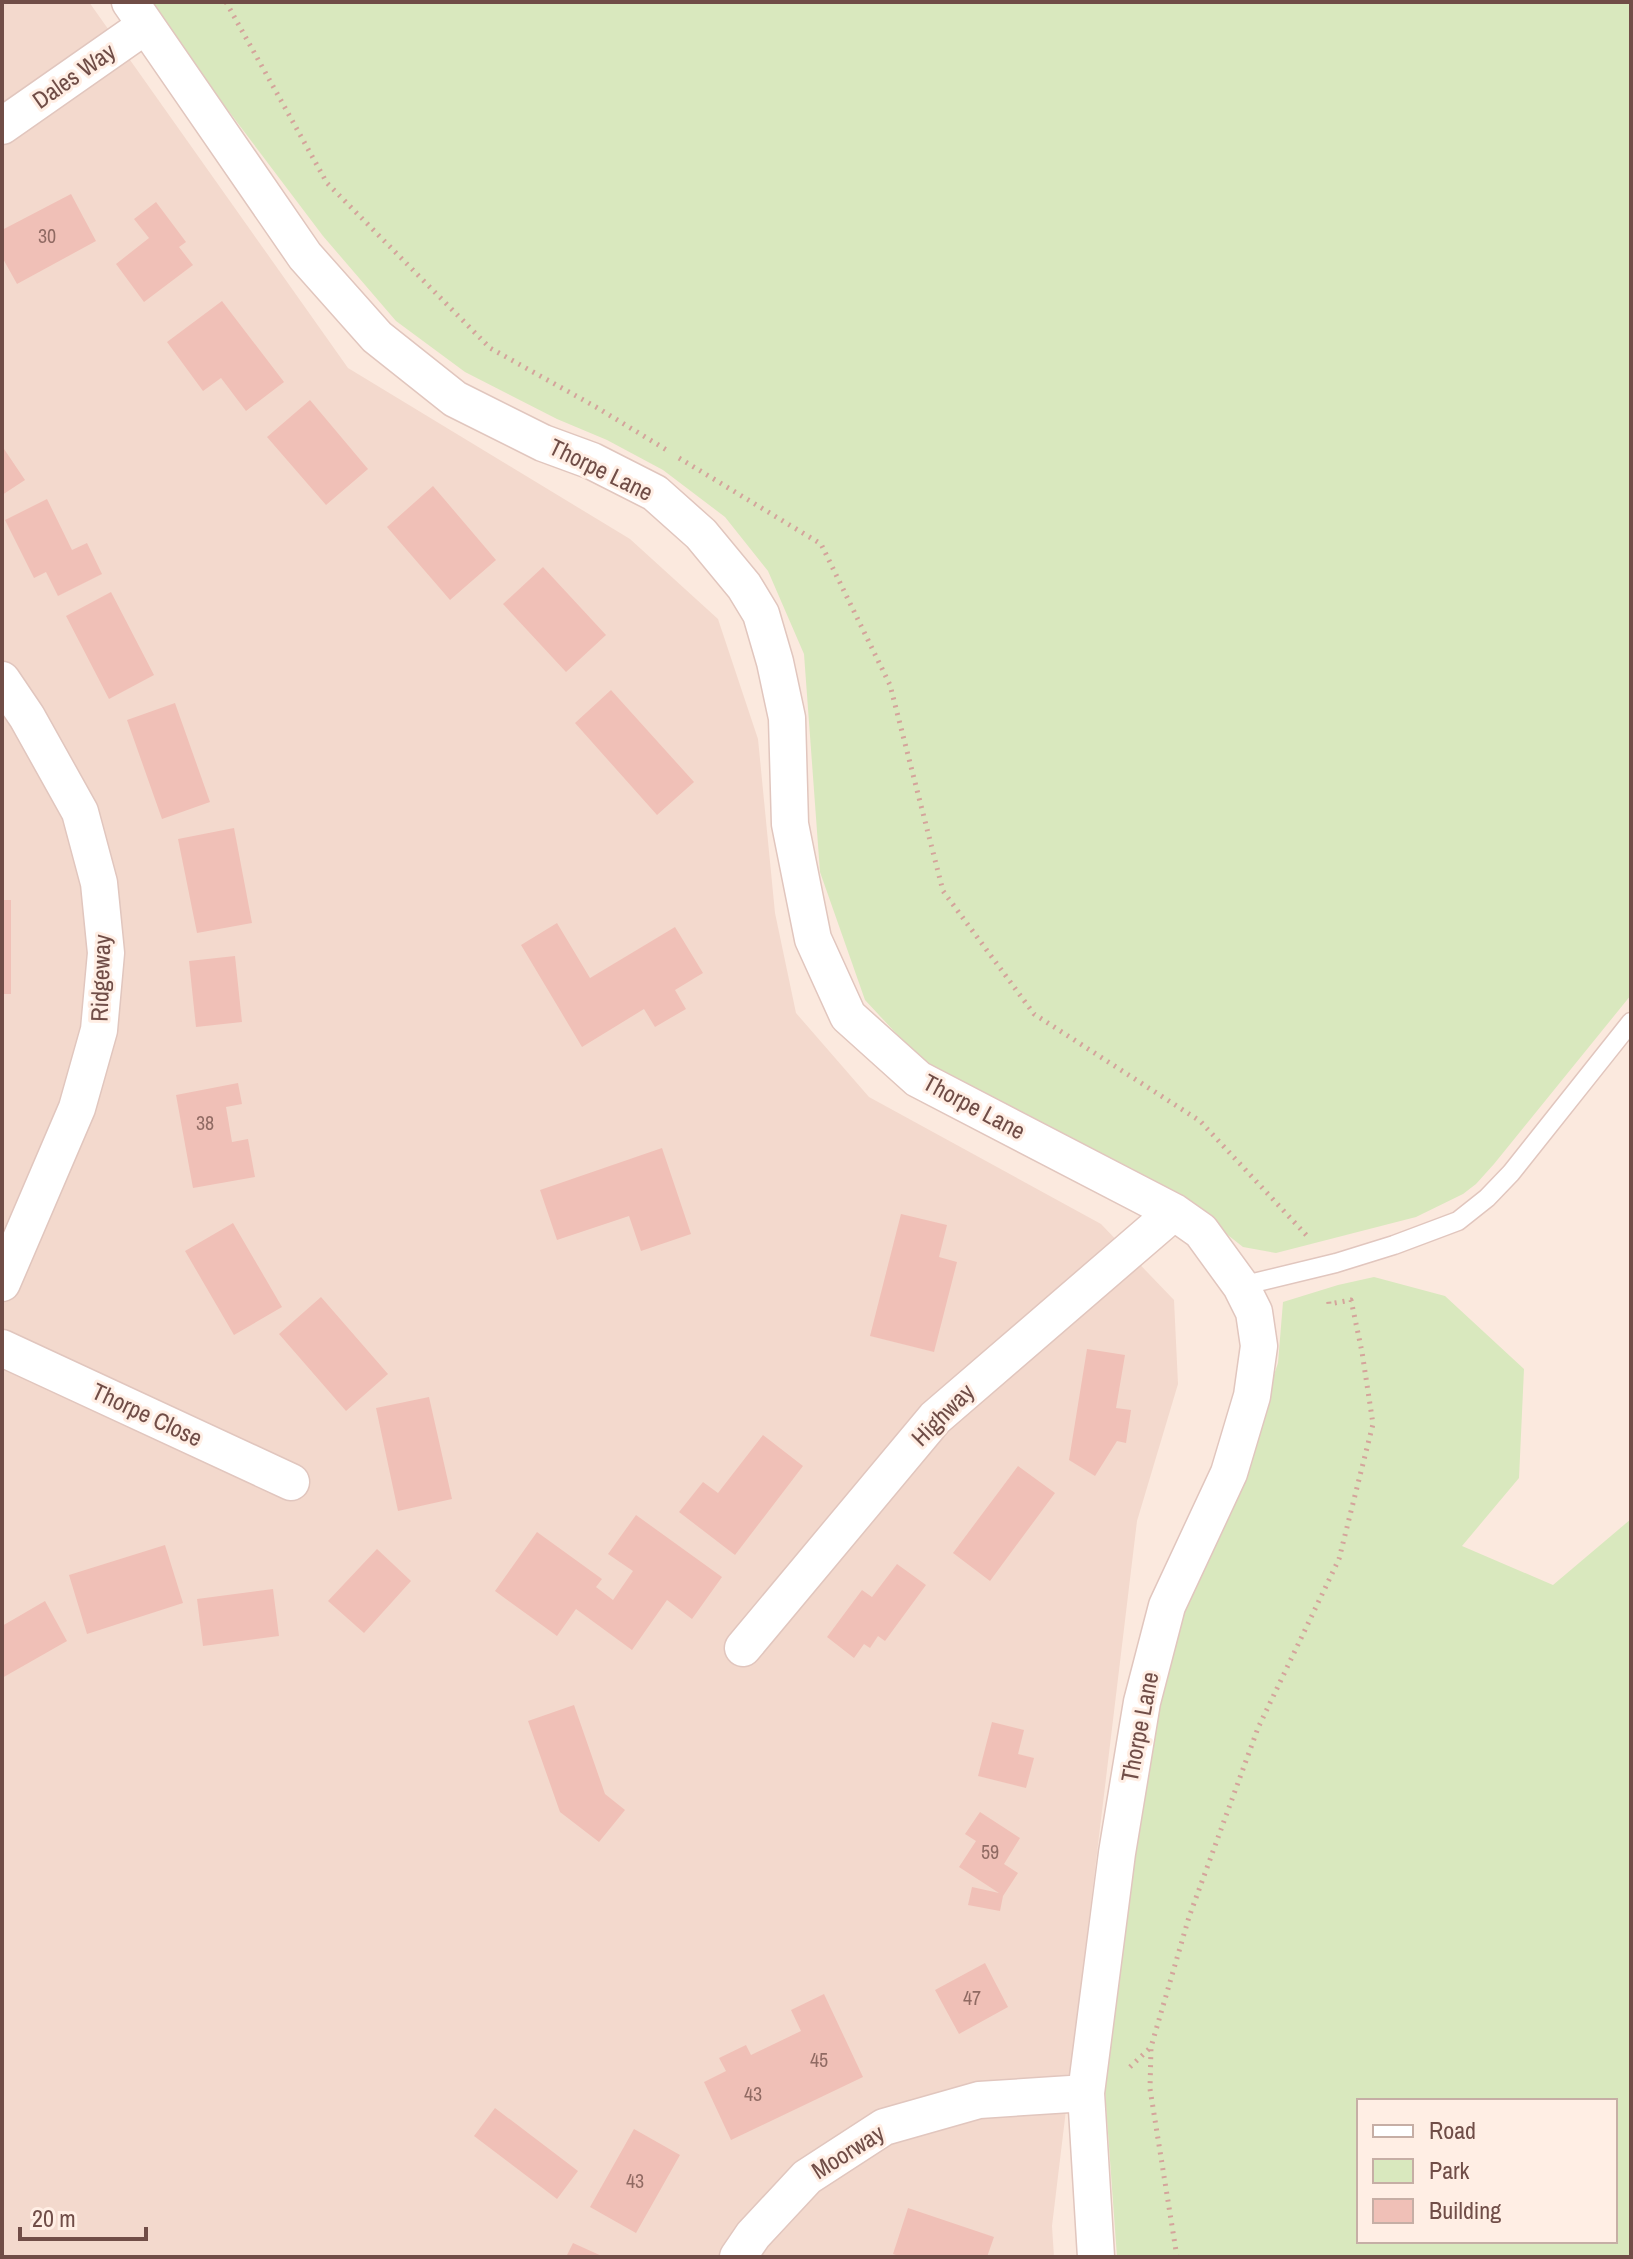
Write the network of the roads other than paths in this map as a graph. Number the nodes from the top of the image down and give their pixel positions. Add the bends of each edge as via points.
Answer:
1 (138, 14) edge
2 (2, 126) edge
3 (2, 680) edge
4 (1631, 1022) edge
5 (1174, 1212) junction
6 (2, 1283) edge
7 (1241, 1286) junction
8 (2, 1348) edge
9 (291, 1482) dead end
10 (743, 1648) dead end
11 (1086, 2093) junction
12 (738, 2257) edge
13 (1096, 2257) edge

1 - 2 street, Dales Way
1 - 5 street, Thorpe Lane via 305,256 377,337 455,399 655,493 701,534 744,586 761,614 787,718 790,824 813,939 848,1016 918,1079
3 - 6 street, Ridgeway via 80,812 99,883 106,953 99,1030 77,1108
4 - 7 lane via 1511,1173 1458,1221 1321,1267
5 - 7 street, Thorpe Lane via 1201,1231
5 - 10 street, Highway via 935,1418
7 - 11 street, Thorpe Lane via 1254,1312 1259,1346 1252,1396 1229,1473 1167,1606 1142,1702
8 - 9 street, Thorpe Close
11 - 12 street, Moorway via 979,2100 884,2127 807,2177
11 - 13 street, Thorpe Lane

